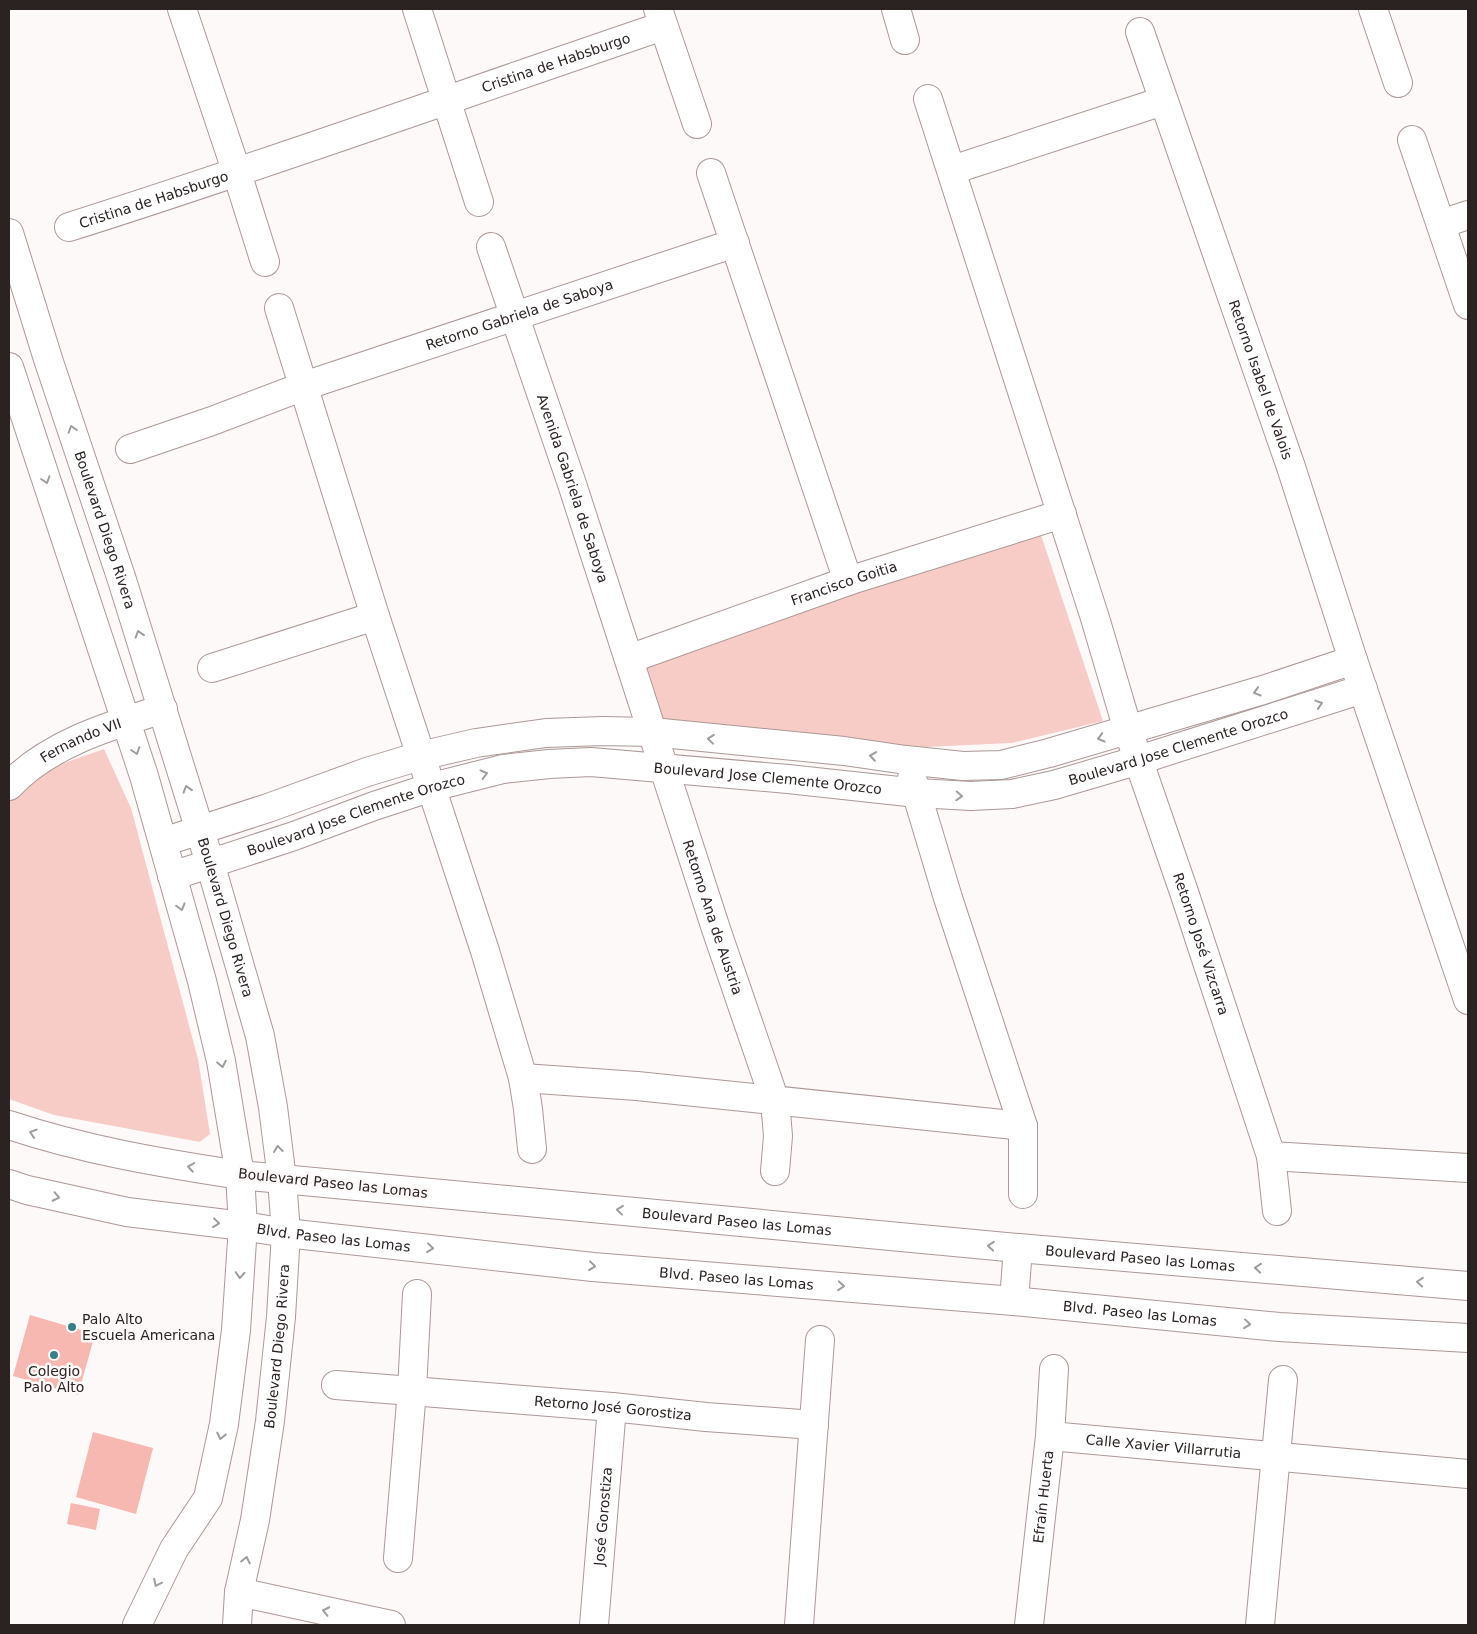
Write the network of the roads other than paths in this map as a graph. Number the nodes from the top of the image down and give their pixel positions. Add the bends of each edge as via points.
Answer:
1 (182, 9) edge
2 (417, 9) edge
3 (896, 9) edge
4 (1373, 9) edge
5 (661, 17) edge
6 (1140, 32) dead end
7 (905, 40) dead end
8 (1398, 83) dead end
9 (447, 99) junction
10 (928, 99) dead end
11 (1163, 101) junction
12 (697, 124) dead end
13 (1412, 140) dead end
14 (952, 170) junction
15 (237, 173) junction
16 (711, 173) dead end
17 (479, 202) dead end
18 (1468, 215) edge
19 (1441, 224) junction
20 (69, 227) dead end
21 (9, 233) edge
22 (735, 242) junction
23 (491, 247) dead end
24 (265, 262) dead end
25 (1468, 305) edge
26 (279, 308) dead end
27 (514, 315) junction
28 (9, 367) edge
29 (304, 386) junction
30 (130, 449) dead end
31 (1062, 514) junction
32 (848, 581) junction
33 (375, 616) junction
34 (629, 659) junction
35 (1353, 660) junction
36 (212, 668) dead end
37 (1363, 689) junction
38 (163, 709) junction
39 (126, 721) junction
40 (1128, 730) junction
41 (652, 732) junction
42 (420, 756) junction
43 (906, 760) junction
44 (1139, 760) junction
45 (665, 768) junction
46 (9, 786) edge
47 (432, 787) junction
48 (917, 793) junction
49 (200, 829) junction
50 (162, 842) junction
51 (210, 863) junction
52 (172, 876) junction
53 (1468, 1000) edge
54 (523, 1078) junction
55 (775, 1101) junction
56 (9, 1125) edge
57 (1023, 1126) junction
58 (532, 1149) dead end
59 (1271, 1156) junction
60 (1468, 1168) edge
61 (775, 1171) dead end
62 (240, 1174) junction
63 (282, 1179) junction
64 (9, 1184) edge
65 (1024, 1194) dead end
66 (1277, 1211) dead end
67 (243, 1226) junction
68 (286, 1233) junction
69 (1018, 1248) junction
70 (1468, 1286) edge
71 (417, 1294) dead end
72 (1014, 1301) junction
73 (1468, 1338) edge
74 (820, 1340) dead end
75 (1054, 1369) dead end
76 (1283, 1380) dead end
77 (336, 1384) dead end
78 (412, 1390) junction
79 (612, 1407) junction
80 (814, 1425) junction
81 (1050, 1436) junction
82 (1276, 1456) junction
83 (1468, 1474) edge
84 (398, 1558) dead end
85 (239, 1592) junction
86 (358, 1622) edge
87 (137, 1625) edge
88 (237, 1625) edge
89 (391, 1625) edge
90 (594, 1625) edge
91 (800, 1625) edge
92 (1029, 1625) edge
93 (1260, 1625) edge

1 - 15 street, Cristina de Habsburgo
2 - 9 street
3 - 7 street
4 - 8 street
5 - 9 street, Cristina de Habsburgo
5 - 12 street, Cristina de Habsburgo
6 - 11 street, Retorno Isabel de Valois
9 - 15 street, Cristina de Habsburgo
9 - 17 street
10 - 14 street
11 - 14 street
11 - 35 street, Retorno Isabel de Valois via 1291,467
13 - 19 street
14 - 31 street
15 - 20 street, Cristina de Habsburgo
15 - 24 street, Cristina de Habsburgo
16 - 22 street
18 - 19 street
19 - 25 street
38 -> 21 street, Boulevard Diego Rivera
22 - 27 street, Retorno Gabriela de Saboya
22 - 32 street
23 - 27 street, Avenida Gabriela de Saboya
26 - 29 street
27 - 29 street, Retorno Gabriela de Saboya
27 - 34 street, Avenida Gabriela de Saboya
28 -> 39 street
29 - 30 street, Retorno Gabriela de Saboya
29 - 33 street
31 - 32 street, Francisco Goitia
31 - 40 street
32 - 34 street, Francisco Goitia
33 - 36 street
33 - 42 street
34 - 41 street, Avenida Gabriela de Saboya
35 - 37 street
35 -> 40 street
44 -> 37 street, Boulevard Jose Clemente Orozco
37 - 53 street
38 - 39 street, Fernando VII
49 -> 38 street, Boulevard Diego Rivera
39 - 46 street, Fernando VII via 39,760
39 -> 50 street
40 -> 43 street via 1001,765 962,766
40 - 44 street, Retorno José Vizcarra
41 - 42 street via 546,733 476,743
43 -> 41 street
41 - 45 street, Retorno Ana de Austria
42 - 47 street
42 - 49 street
43 - 48 street
48 -> 44 street, Boulevard Jose Clemente Orozco via 1012,794
44 - 59 street, Retorno José Vizcarra
47 -> 45 street, Boulevard Jose Clemente Orozco via 503,769 549,764 591,762
45 - 48 street, Boulevard Jose Clemente Orozco
45 - 55 street, Retorno Ana de Austria
47 - 51 street, Boulevard Jose Clemente Orozco
47 - 54 street
48 - 57 street
49 - 50 street
49 - 51 street, Boulevard Diego Rivera
50 - 52 street
51 - 52 street, Boulevard Jose Clemente Orozco
63 -> 51 street, Boulevard Diego Rivera via 260,1036
52 -> 62 street via 221,1061
54 - 55 street
54 - 58 street
55 - 57 street
55 - 61 street, Retorno Ana de Austria via 778,1136
62 -> 56 street, Boulevard Paseo las Lomas via 140,1160
57 - 65 street
59 - 60 street
59 - 66 street, Retorno José Vizcarra
62 - 63 street, Boulevard Paseo las Lomas
62 - 67 street
63 - 68 street, Boulevard Diego Rivera
69 -> 63 street, Boulevard Paseo las Lomas
64 -> 67 street, Blvd. Paseo las Lomas via 127,1212
67 - 68 street, Blvd. Paseo las Lomas
67 -> 87 street via 228,1396 208,1498 174,1549
68 -> 72 street, Blvd. Paseo las Lomas via 593,1267
85 -> 68 street, Boulevard Diego Rivera via 255,1520 270,1421
70 -> 69 street, Boulevard Paseo las Lomas
69 - 72 street
71 - 78 street
72 -> 73 street, Blvd. Paseo las Lomas via 1279,1327
74 - 80 street
75 - 81 street, Efraín Huerta
76 - 82 street
77 - 78 street, Retorno José Gorostiza
78 - 79 street, Retorno José Gorostiza
78 - 84 street
79 - 80 street, Retorno José Gorostiza
79 - 90 street, José Gorostiza
80 - 91 street
81 - 82 street, Calle Xavier Villarrutia
81 - 92 street, Efraín Huerta
82 - 83 street, Calle Xavier Villarrutia
82 - 93 street
86 -> 85 street
85 - 88 street, Boulevard Diego Rivera
86 - 89 street

